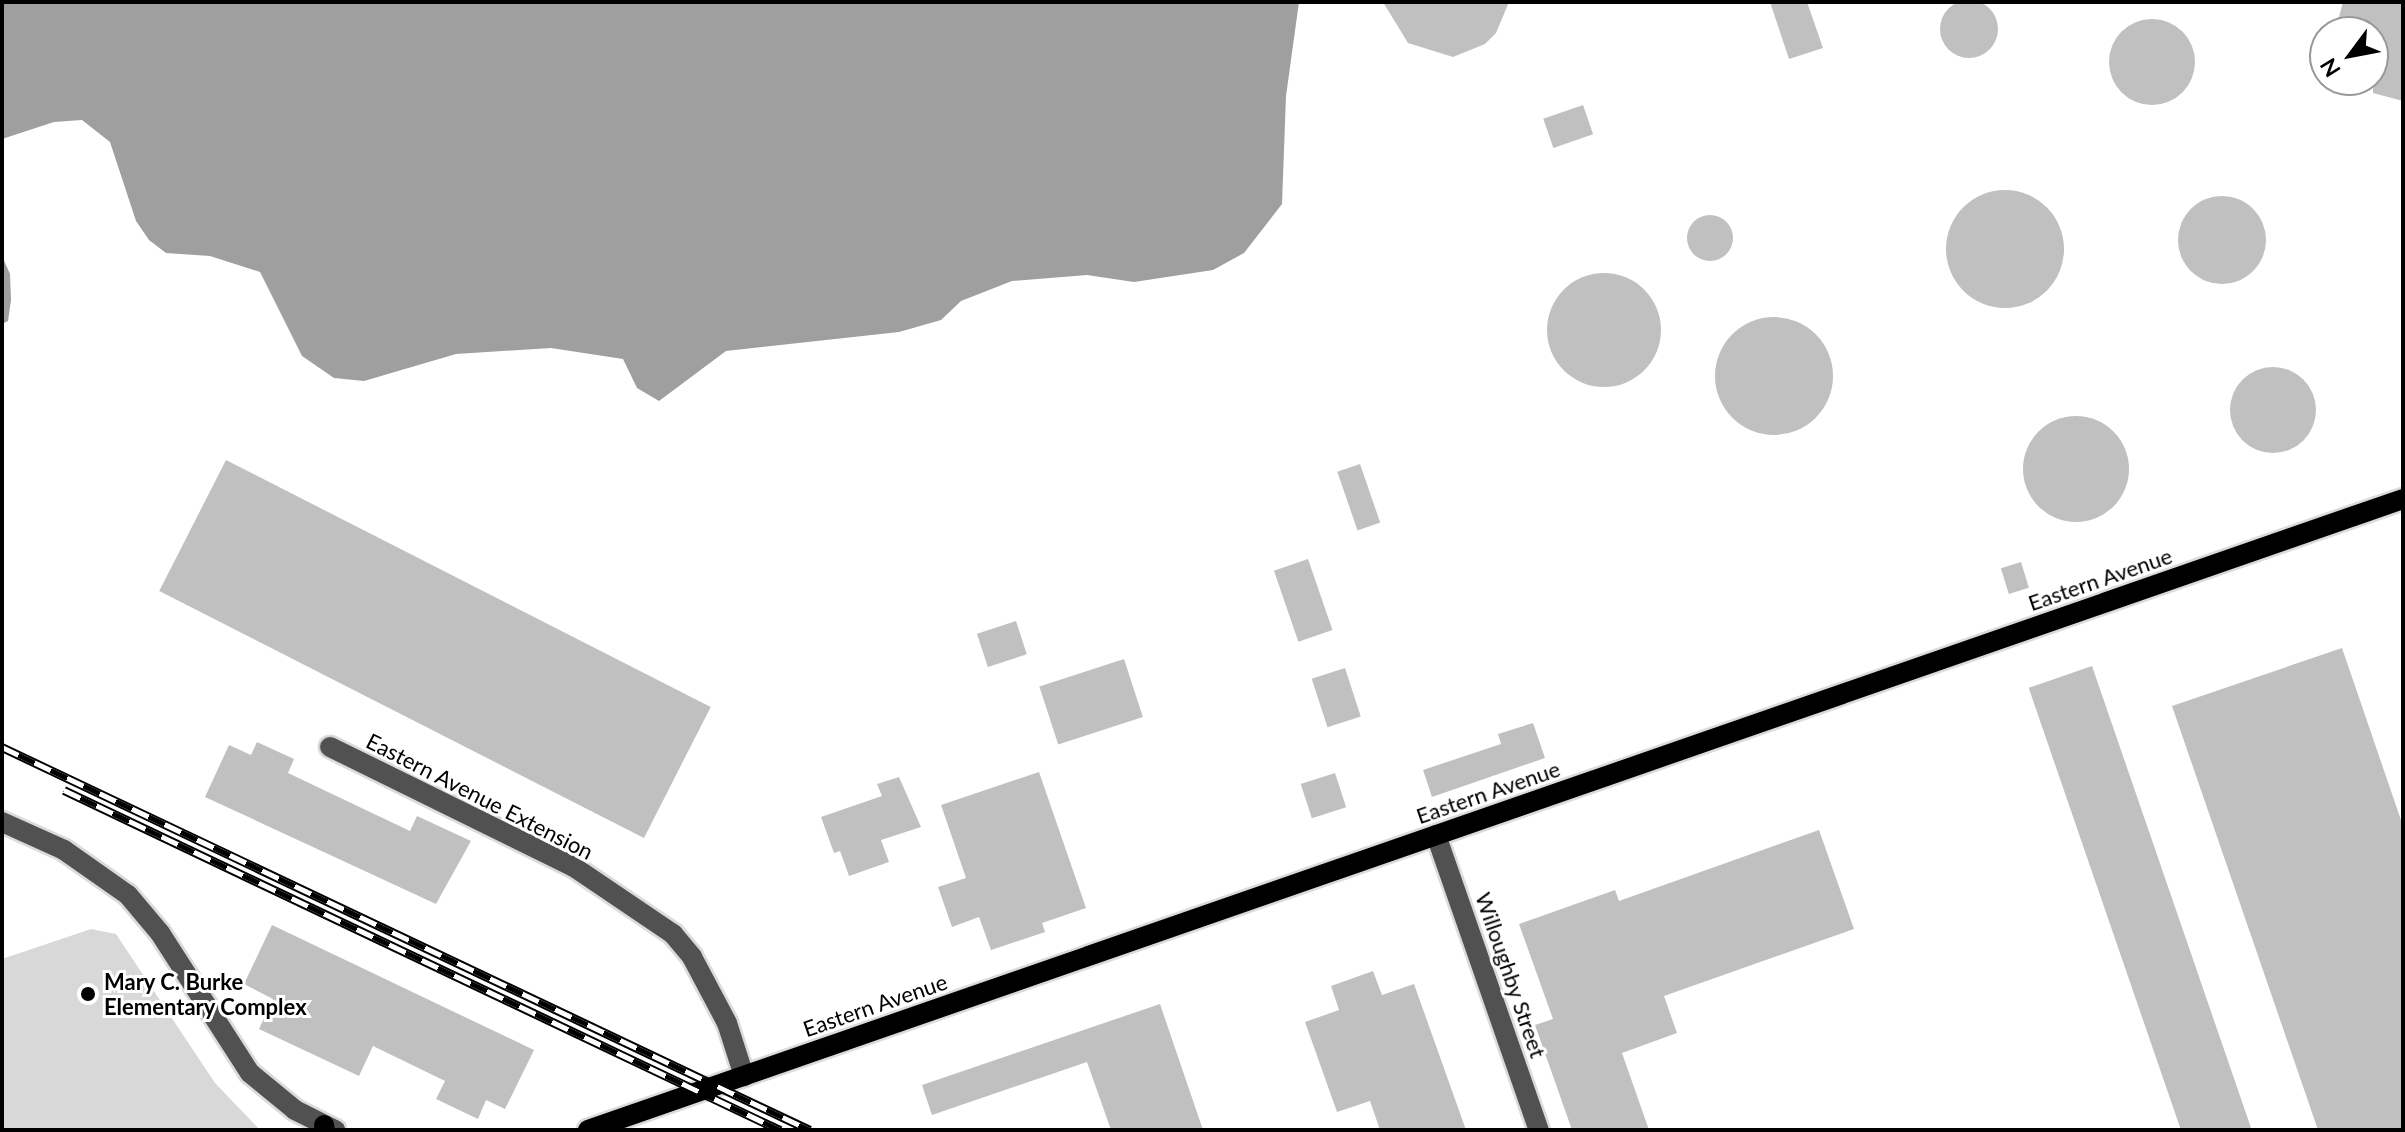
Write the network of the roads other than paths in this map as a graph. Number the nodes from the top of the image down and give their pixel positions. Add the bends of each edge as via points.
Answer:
1 (2403, 499) edge
2 (330, 747) dead end
3 (2, 822) edge
4 (1436, 835) junction
5 (744, 1076) junction
6 (328, 1128) edge
7 (588, 1130) edge
8 (1539, 1130) edge

1 - 4 main road, Eastern Avenue
2 - 5 street, Eastern Avenue Extension via 574,867 673,934 692,957 727,1023
3 - 6 street via 64,850 128,895 160,933 250,1073 295,1110
4 - 5 main road, Eastern Avenue
4 - 8 street, Willoughby Street
5 - 7 main road, Eastern Avenue

